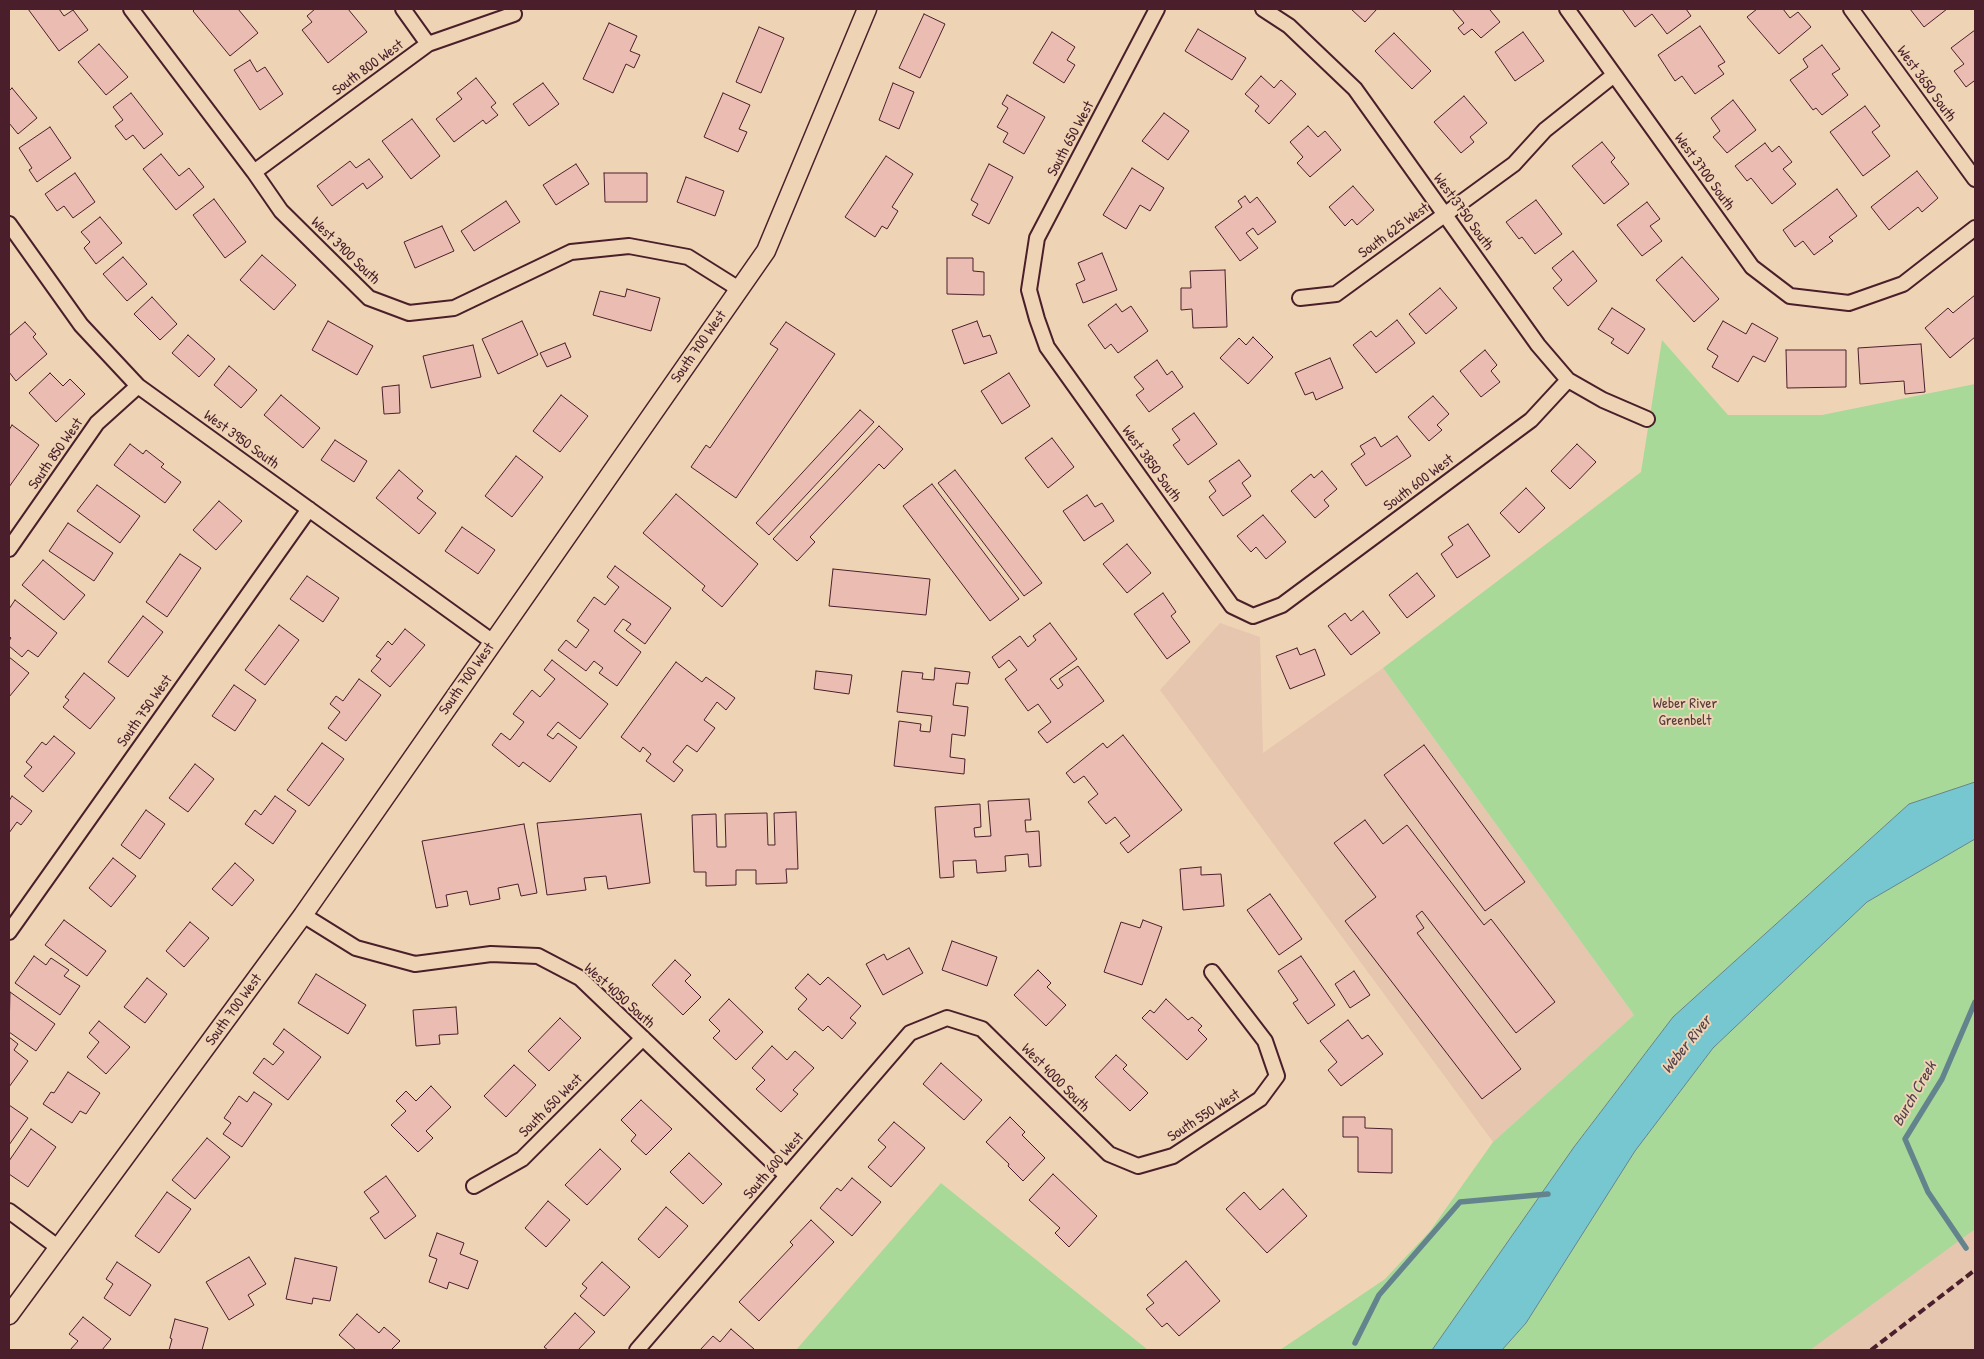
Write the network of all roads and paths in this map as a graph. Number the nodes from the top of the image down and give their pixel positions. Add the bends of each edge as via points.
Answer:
1 (131, 9) edge
2 (403, 9) edge
3 (867, 9) edge
4 (1157, 9) edge
5 (1263, 9) edge
6 (1567, 9) edge
7 (1851, 9) edge
8 (514, 14) dead end
9 (428, 44) junction
10 (1614, 75) junction
11 (254, 172) junction
12 (1975, 179) edge
13 (1444, 215) junction
14 (9, 224) edge
15 (1975, 228) edge
16 (739, 289) junction
17 (1029, 290) joint
18 (1300, 298) dead end
19 (1568, 380) junction
20 (138, 386) junction
21 (1647, 419) dead end
22 (309, 509) junction
23 (13, 532) edge
24 (9, 549) edge
25 (1282, 605) joint
26 (493, 642) junction
27 (303, 915) junction
28 (9, 932) edge
29 (1212, 972) dead end
30 (947, 1018) joint
31 (643, 1038) junction
32 (1138, 1166) joint
33 (787, 1176) junction
34 (474, 1186) dead end
35 (9, 1211) edge
36 (59, 1248) junction
37 (9, 1315) edge
38 (637, 1350) edge

1 - 11 street, West 3900 South
2 - 9 street
3 - 16 street, South 700 West via 766,251
4 - 17 street, South 650 West via 1037,238
5 - 13 street, West 3750 South via 1289,26 1354,89
6 - 10 street, West 3700 South
7 - 12 street, West 3650 South
8 - 9 street, South 800 West
9 - 11 street, South 800 West
10 - 13 street, South 625 West via 1544,130 1514,164
10 - 15 street, West 3700 South via 1752,267 1790,296 1849,303 1903,284
11 - 16 street, West 3900 South via 281,212 369,298 409,313 454,308 570,252 629,246 688,257
13 - 18 street, South 625 West via 1336,294
13 - 19 street, West 3750 South via 1538,346
14 - 20 street, West 3950 South via 82,325
16 - 26 street, South 700 West
17 - 25 street, West 3850 South via 1047,347 1232,606 1253,616
19 - 21 street, West 3750 South via 1602,400
19 - 25 street, South 600 West via 1531,420
20 - 22 street, West 3950 South
20 - 23 street, South 850 West via 97,423
22 - 26 street, West 3950 South
22 - 28 street, South 750 West
23 - 24 street, South 850 West
26 - 27 street, South 700 West
27 - 31 street, West 4050 South via 356,948 415,964 491,954 538,956 580,978
27 - 36 street, South 700 West
29 - 32 street, South 550 West via 1265,1040 1277,1076 1260,1099 1173,1156
30 - 32 street, West 4000 South via 982,1029 1109,1154
30 - 33 street, South 600 West via 910,1033
31 - 33 street, West 4050 South
31 - 34 street, South 650 West via 522,1158
33 - 38 street, South 600 West
35 - 36 street
36 - 37 street, South 700 West

